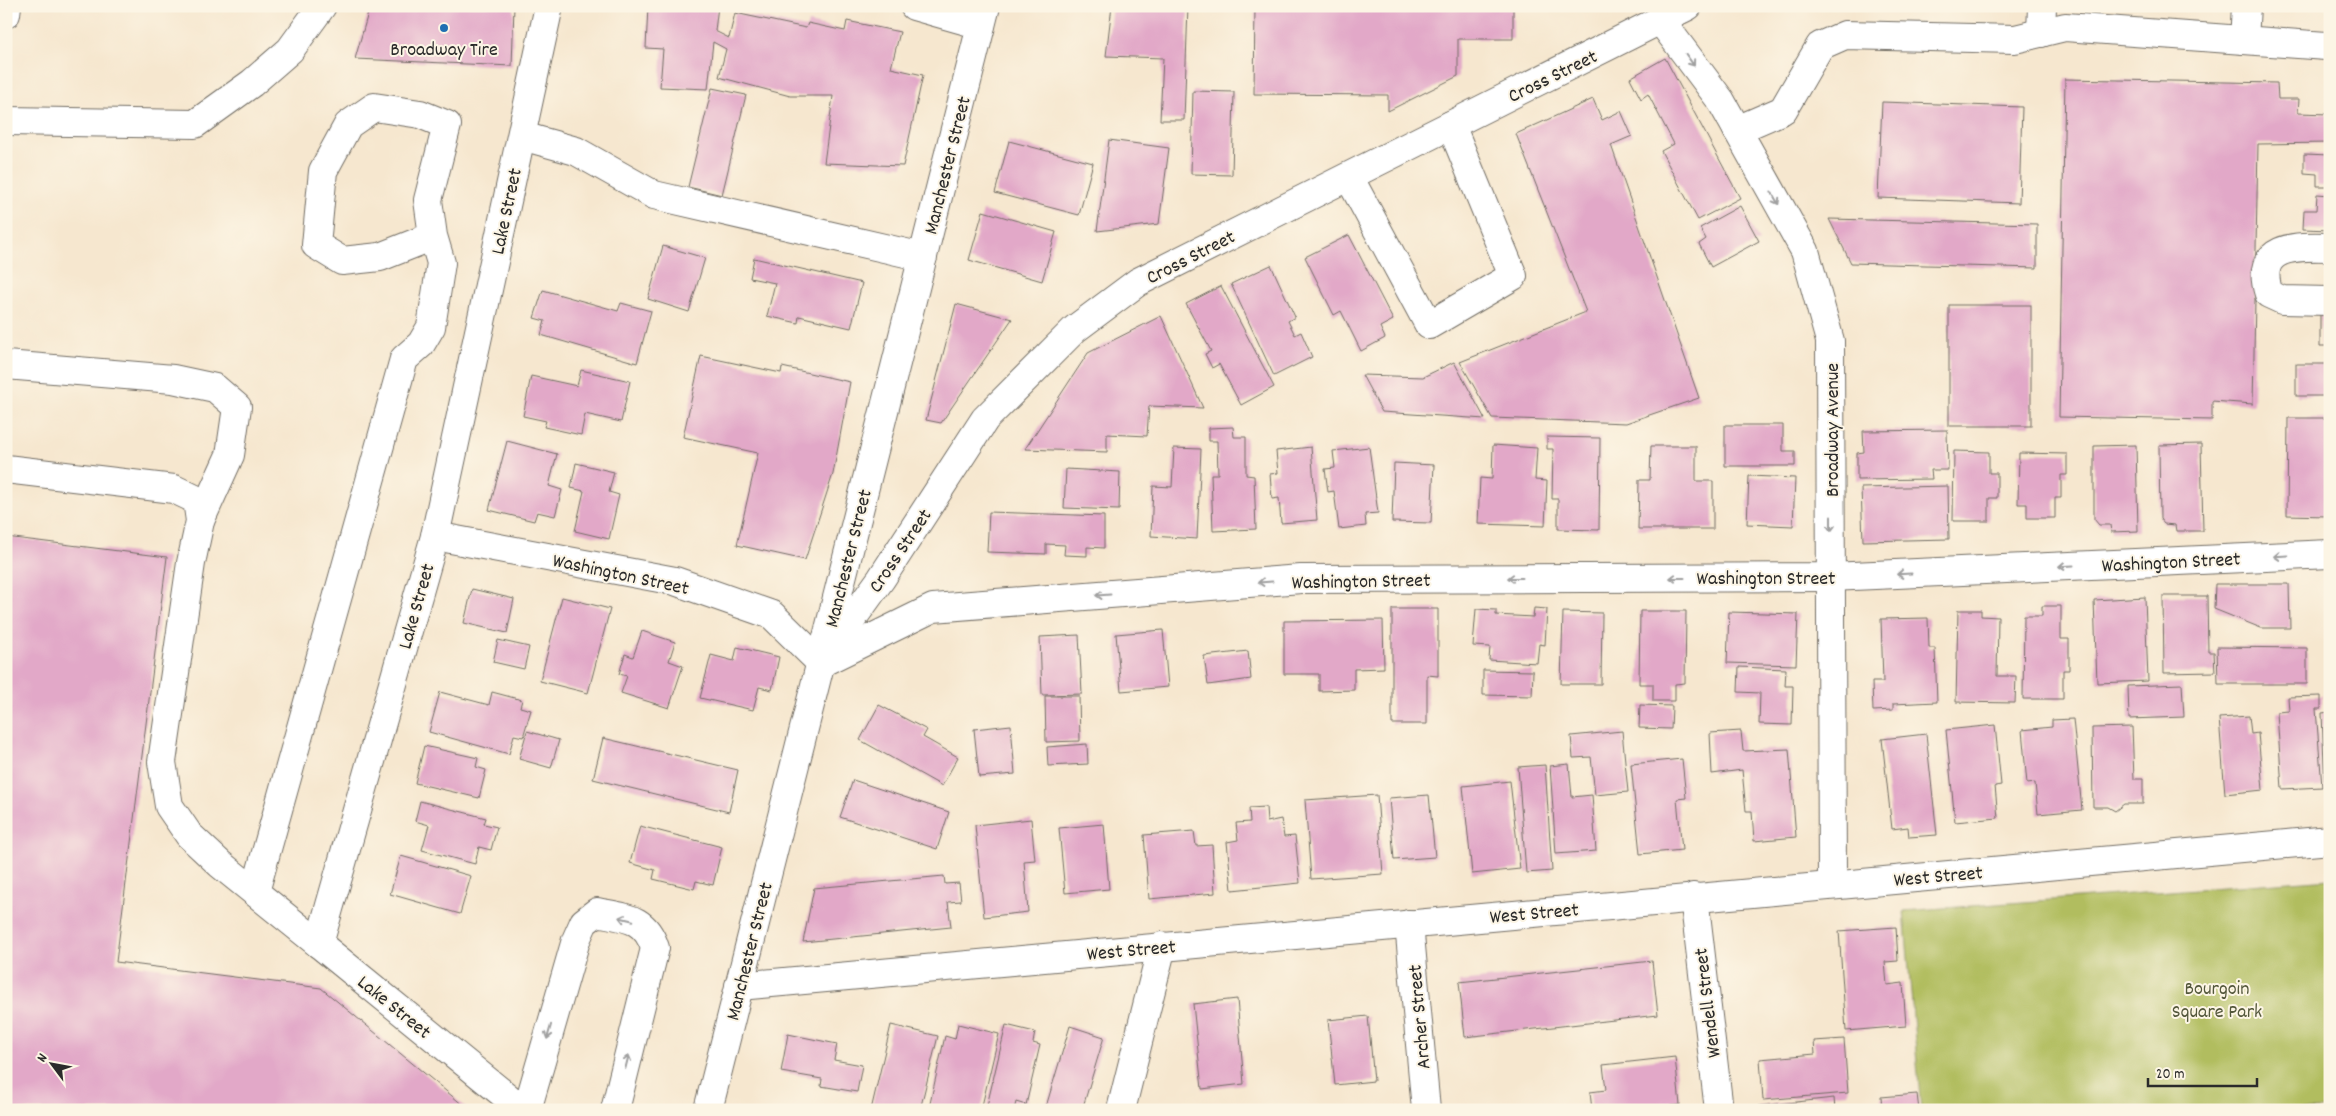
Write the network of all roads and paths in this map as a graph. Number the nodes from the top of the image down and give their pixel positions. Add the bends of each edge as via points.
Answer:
1 (7, 6) edge
2 (322, 6) edge
3 (549, 6) edge
4 (914, 6) edge
5 (1688, 6) edge
6 (2246, 6) edge
7 (6, 14) edge
8 (983, 16) edge
9 (2042, 19) edge
10 (1661, 21) junction
11 (2244, 40) junction
12 (2326, 46) dead end
13 (6, 121) edge
14 (1451, 125) junction
15 (1737, 130) junction
16 (522, 136) junction
17 (1348, 177) junction
18 (433, 236) junction
19 (2330, 247) edge
20 (923, 257) junction
21 (2330, 301) edge
22 (6, 366) edge
23 (6, 469) edge
24 (200, 521) junction
25 (436, 536) junction
26 (2330, 554) edge
27 (1831, 577) junction
28 (820, 662) junction
29 (2330, 840) edge
30 (1832, 884) junction
31 (255, 892) junction
32 (1694, 897) junction
33 (1409, 924) junction
34 (319, 944) junction
35 (1162, 946) junction
36 (739, 986) junction
37 (525, 1110) edge
38 (615, 1110) edge
39 (708, 1110) edge
40 (1121, 1110) edge
41 (1426, 1110) edge
42 (1719, 1110) edge

1 - 7 street
2 - 13 street via 290,50 252,83 195,124
3 - 16 street, Lake Street
4 - 8 street
5 - 10 street, Cross Street
6 - 11 street
8 - 20 street, Manchester Street
9 - 11 street via 2065,27
9 - 15 street via 2015,38 1846,35 1820,46 1783,110
10 - 14 street, Cross Street
10 -> 15 street, Broadway Avenue via 1721,101
11 - 12 street
14 - 17 street, Cross Street
14 - 17 street via 1513,276 1429,324
15 -> 27 street, Broadway Avenue via 1805,251 1830,341
16 - 20 street via 576,151 654,195
16 - 25 street, Lake Street
17 - 28 street, Cross Street via 1138,282 1075,329 984,419 882,579
18 - 18 street via 428,200 447,125 420,114 374,107 348,125 323,171 316,245 342,261 380,257
18 - 31 street via 441,263 432,327 421,344 404,359
19 - 21 street via 2280,250 2271,257 2264,279 2269,294 2282,300
20 - 28 street, Manchester Street
22 - 24 street via 173,379 216,388 237,407 230,455
23 - 24 street via 174,489 197,500
24 - 31 street via 162,762 169,806 189,835
25 - 28 street, Washington Street via 675,581 772,615
25 - 34 street, Lake Street
26 -> 27 street, Washington Street
27 -> 28 street, Washington Street via 1301,579 943,607 934,608
27 - 30 street, Broadway Avenue
28 - 36 street, Manchester Street
29 - 30 street, West Street
30 - 32 street, West Street
31 - 34 street
32 - 33 street, West Street
32 - 42 street, Wendell Street
33 - 35 street, West Street
33 - 41 street, Archer Street
34 - 37 street, Lake Street
35 - 36 street, West Street
35 - 40 street
36 - 39 street, Manchester Street
38 -> 37 street via 655,948 651,933 635,920 597,912 584,922 576,940

